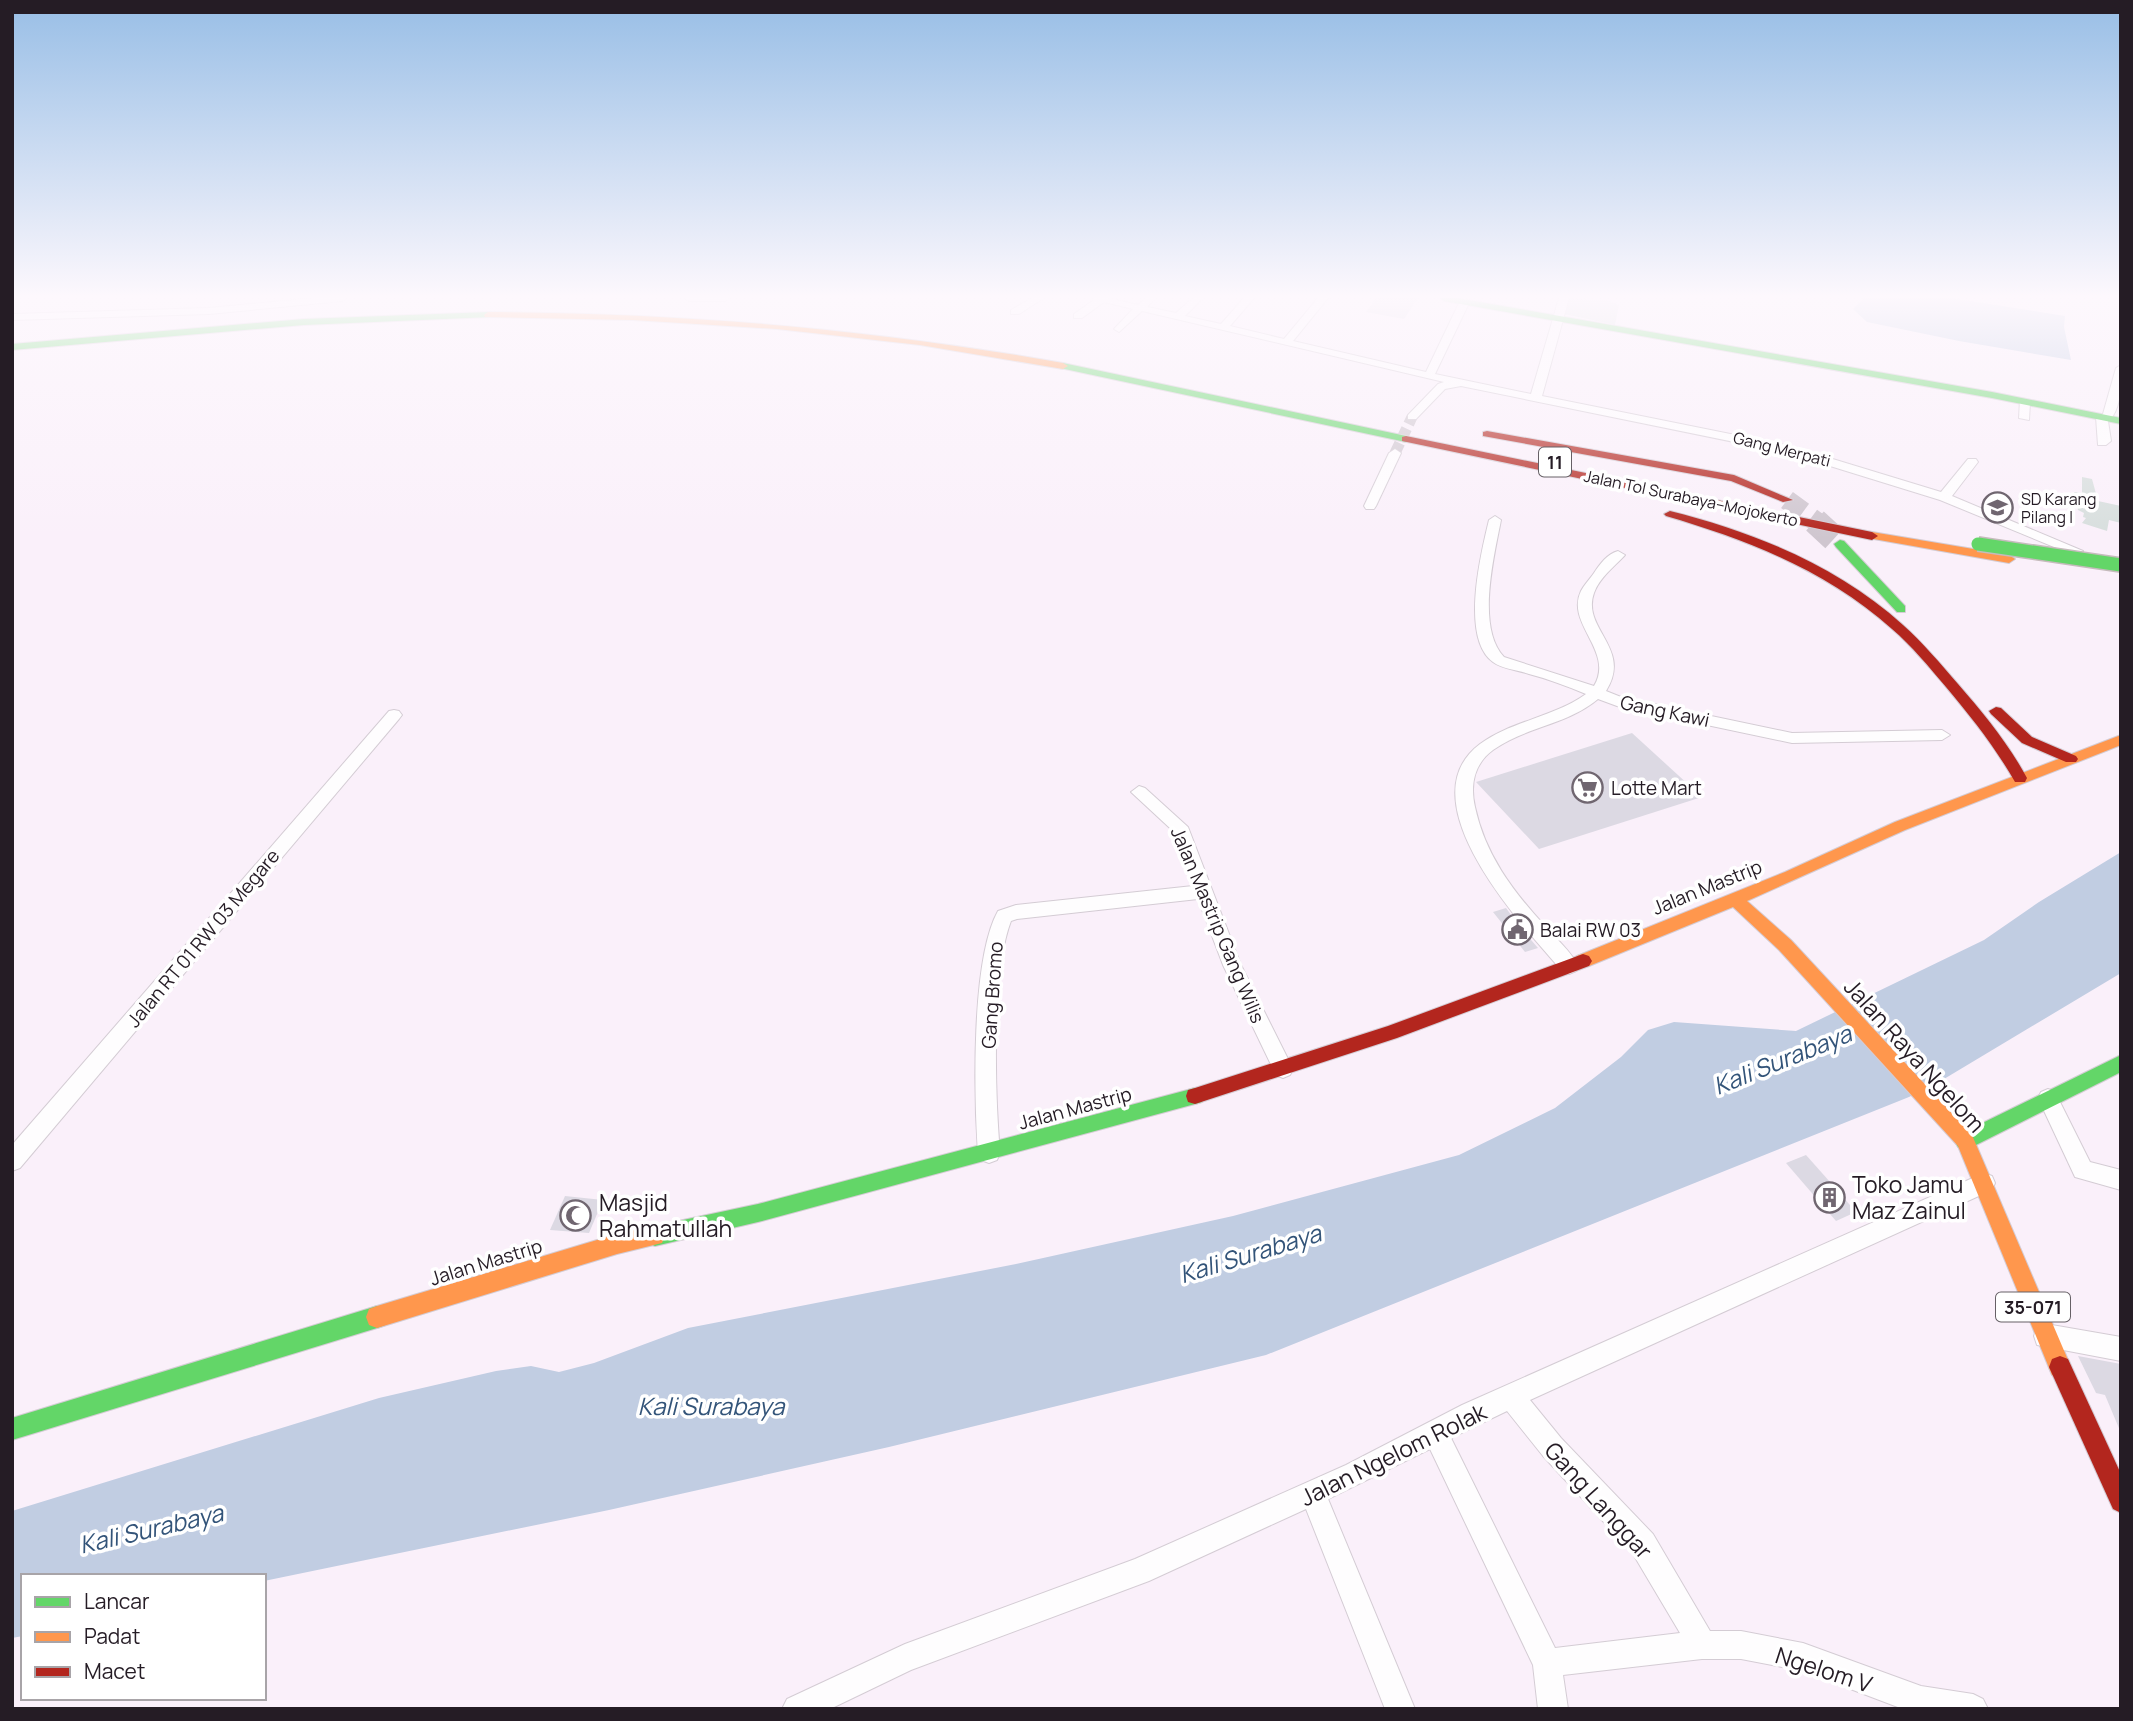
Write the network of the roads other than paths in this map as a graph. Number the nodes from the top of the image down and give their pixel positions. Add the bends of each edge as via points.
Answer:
1 (1122, 378) edge
2 (1155, 378) edge
3 (1161, 378) edge
4 (1439, 378) edge
5 (1540, 378) edge
6 (1866, 378) edge
7 (2119, 378) edge
8 (1465, 384) junction
9 (1157, 385) junction
10 (1535, 397) junction
11 (1332, 406) dead end
12 (1413, 419) tunnel mouth
13 (2110, 419) edge
14 (1466, 430) dead end
15 (2102, 443) dead end
16 (1395, 453) tunnel mouth
17 (1972, 462) dead end
18 (1944, 498) junction
19 (1787, 499) tunnel mouth
20 (1621, 502) dead end
21 (1370, 506) dead end
22 (1647, 508) dead end
23 (1495, 520) dead end
24 (1840, 544) tunnel mouth
25 (1982, 550) junction
26 (1618, 555) dead end
27 (2121, 565) edge
28 (2121, 570) edge
29 (2121, 576) edge
30 (1597, 691) junction
31 (394, 715) dead end
32 (1942, 735) dead end
33 (2121, 740) edge
34 (2071, 759) junction
35 (2020, 778) junction
36 (1139, 792) dead end
37 (1205, 892) junction
38 (1734, 898) junction
39 (1569, 966) junction
40 (1283, 1069) junction
41 (2116, 1071) edge
42 (2048, 1098) junction
43 (1965, 1141) junction
44 (989, 1153) junction
45 (12, 1161) edge
46 (2121, 1180) edge
47 (1984, 1183) junction
48 (2046, 1336) junction
49 (2121, 1349) edge
50 (1511, 1396) junction
51 (12, 1429) edge
52 (1428, 1439) junction
53 (1313, 1494) junction
54 (2121, 1501) edge
55 (1702, 1645) junction
56 (1548, 1663) junction
57 (797, 1709) edge
58 (1400, 1709) edge
59 (1553, 1709) edge
60 (1973, 1709) edge

1 - 9 main road, Jalan Tol Surabaya–Mojokerto / 11
2 - 25 main road, Jalan Tol Surabaya–Mojokerto / 11
3 - 11 main road
4 - 8 street, Gang Merpati
5 - 10 street
6 - 13 main road via 2025,410
7 - 13 street
8 - 10 street, Gang Merpati
8 - 12 street via 1442,386
9 - 20 main road
9 - 25 main road, Jalan Tol Surabaya–Mojokerto / 11 via 1793,520
10 - 18 street, Gang Merpati via 1790,450
13 - 15 street
14 - 19 main road via 1734,478
16 - 21 street
17 - 18 street
18 - 28 street, Gang Merpati
22 - 35 main road via 1770,546 1864,598 1900,629 2000,740
23 - 30 street, Gang Kawi via 1481,586 1489,653
24 - 34 main road via 2020,735
25 - 27 main road, Jalan Tol Surabaya–Mojokerto / 11, bridge
25 - 29 main road, Jalan Tol Surabaya–Mojokerto / 11
26 - 30 street via 1586,592 1586,612 1609,665
30 - 32 street, Gang Kawi via 1617,701 1792,738
30 - 39 street via 1554,718 1493,743 1476,757 1464,783 1469,823 1493,876
31 - 45 street, Jalan RT 01 RW 03 Megare
33 - 34 main road, Jalan Mastrip
34 - 35 main road, Jalan Mastrip
35 - 38 main road, Jalan Mastrip
36 - 37 street, Jalan Mastrip Gang Wilis via 1179,827
37 - 40 street, Jalan Mastrip Gang Wilis via 1232,965
37 - 44 street, Gang Bromo via 1004,916 998,927 992,981 985,1123
38 - 39 main road, Jalan Mastrip
38 - 43 main road, Jalan Raya Ngelom / 35-071 via 1784,945
39 - 40 main road, Jalan Mastrip
40 - 44 main road, Jalan Mastrip
41 - 42 main road
42 - 43 main road
42 - 46 street via 2082,1170
43 - 47 main road, Jalan Raya Ngelom / 35-071
44 - 51 main road, Jalan Mastrip via 617,1244
47 - 48 main road, Jalan Raya Ngelom / 35-071
47 - 50 street, Jalan Ngelom Rolak
48 - 49 street
48 - 54 main road, Jalan Raya Ngelom / 35-071
50 - 52 street, Jalan Ngelom Rolak
50 - 55 street, Gang Langgar via 1643,1544
52 - 53 street, Jalan Ngelom Rolak
52 - 56 street
53 - 57 street, Jalan Ngelom Rolak via 1139,1571 905,1658
53 - 58 street
55 - 56 street, Ngelom V
55 - 60 street, Ngelom V via 1741,1646 1803,1657 1921,1701
56 - 59 street

